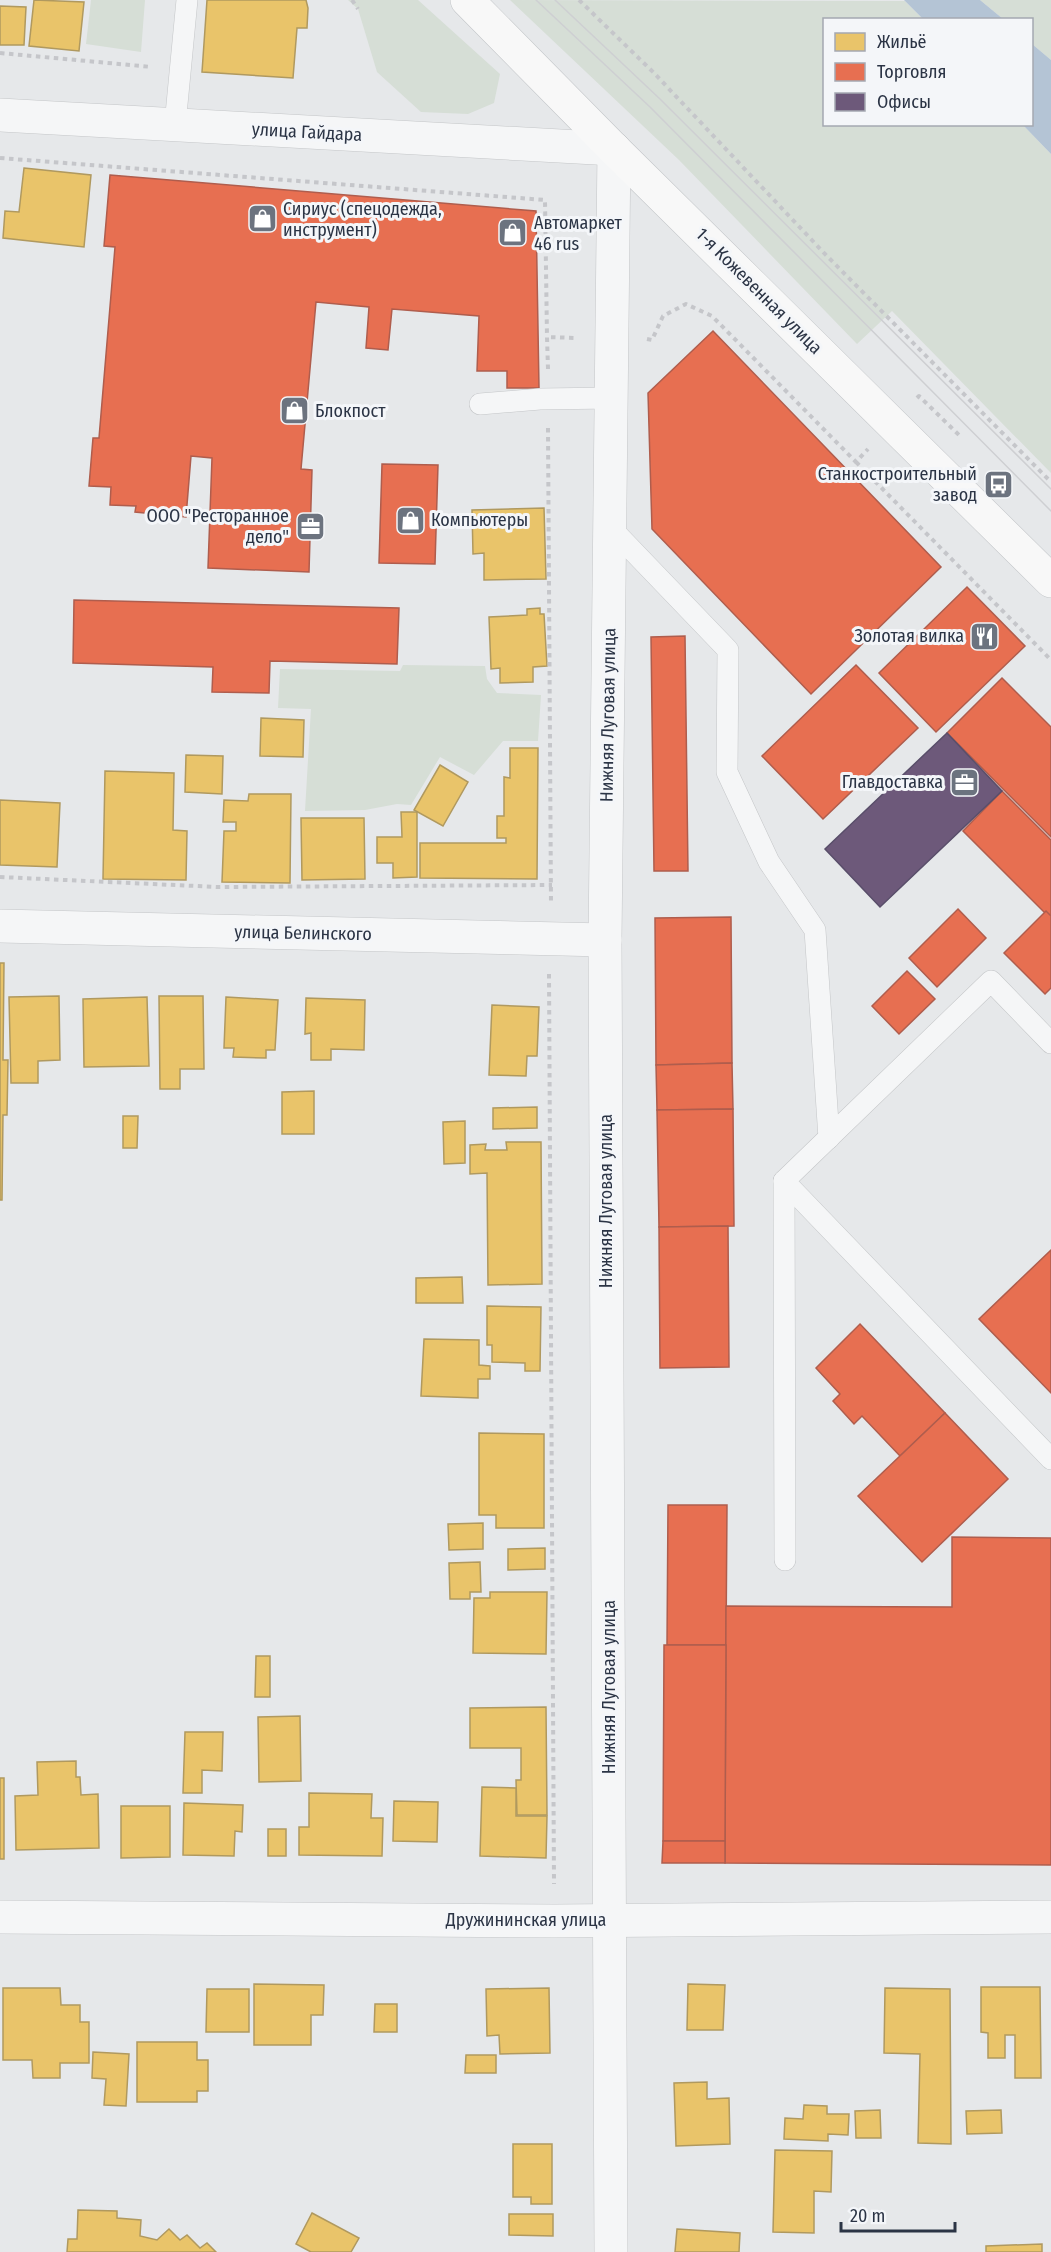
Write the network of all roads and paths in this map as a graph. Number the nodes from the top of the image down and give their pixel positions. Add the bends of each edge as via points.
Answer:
1 (187, 0) edge
2 (351, 0) edge
3 (468, 0) edge
4 (579, 0) edge
5 (358, 9) dead end
6 (0, 53) edge
7 (180, 70) junction
8 (0, 115) edge
9 (175, 124) junction
10 (614, 149) junction
11 (0, 158) edge
12 (547, 337) dead end
13 (612, 398) junction
14 (480, 404) dead end
15 (856, 462) dead end
16 (1051, 482) edge
17 (610, 526) junction
18 (1051, 581) edge
19 (1051, 660) edge
20 (0, 877) edge
21 (552, 885) dead end
22 (0, 926) edge
23 (605, 940) junction
24 (1051, 1043) edge
25 (829, 1138) junction
26 (784, 1181) junction
27 (1051, 1459) edge
28 (784, 1560) dead end
29 (0, 1917) edge
30 (1051, 1917) edge
31 (610, 1921) junction
32 (611, 2252) edge

1 - 7 lane
2 - 5 path
3 - 10 main road, 1-я Кожевенная улица
4 - 16 path
6 - 7 path
7 - 9 lane
8 - 9 street, улица Гайдара
9 - 10 street, улица Гайдара
10 - 13 street, Нижняя Луговая улица
10 - 18 main road, 1-я Кожевенная улица
11 - 12 path via 545,200
13 - 14 lane
13 - 17 street, Нижняя Луговая улица
15 - 19 path
17 - 23 street, Нижняя Луговая улица
17 - 25 lane via 728,650 728,772 769,862 815,930
20 - 21 path via 218,887
22 - 23 street, улица Белинского
23 - 31 street, Нижняя Луговая улица
24 - 25 lane via 991,981
25 - 26 lane
26 - 27 lane
26 - 28 lane
29 - 31 street, Дружининская улица
30 - 31 street, Дружининская улица
31 - 32 street, Нижняя Луговая улица

